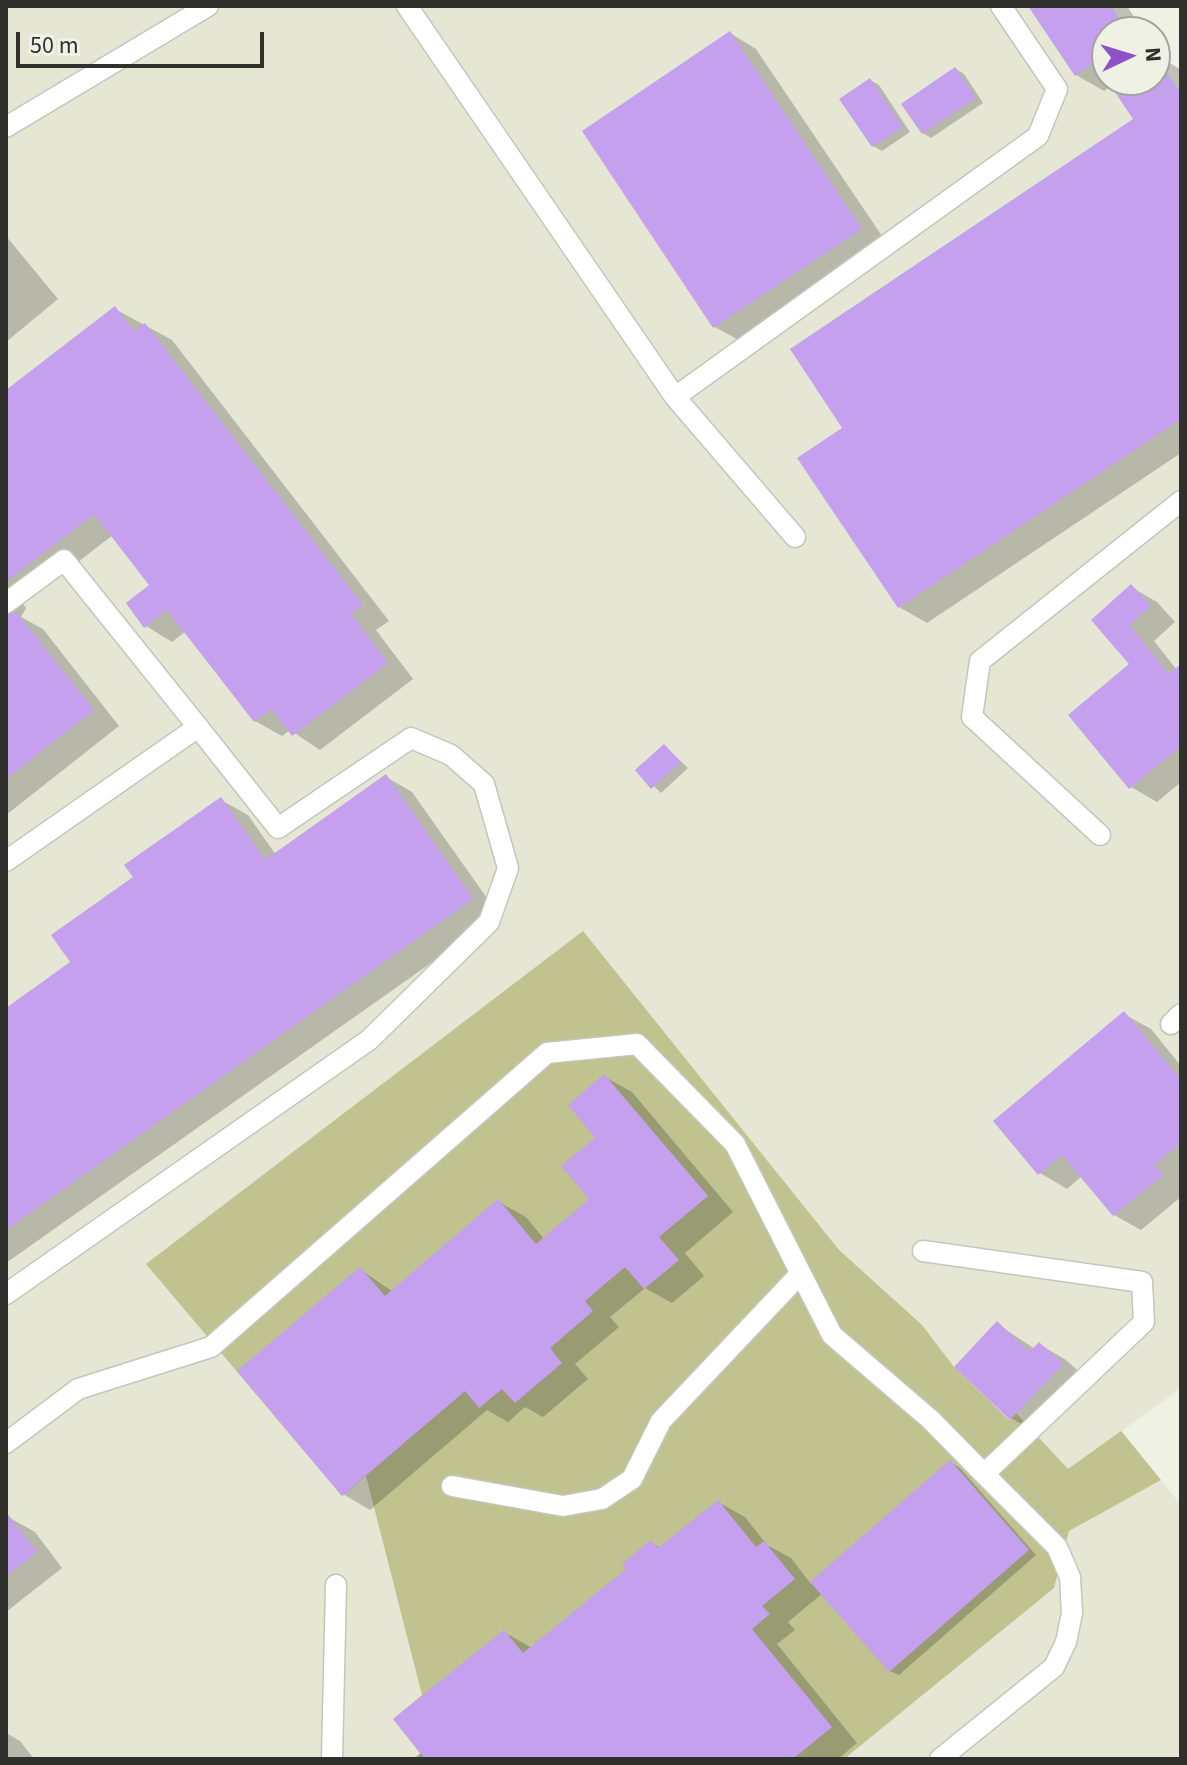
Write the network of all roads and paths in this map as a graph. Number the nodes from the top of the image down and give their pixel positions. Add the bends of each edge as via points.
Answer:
1 (208, 6) edge
2 (407, 6) edge
3 (1001, 6) edge
4 (6, 127) edge
5 (675, 397) junction
6 (1181, 501) edge
7 (795, 537) dead end
8 (6, 603) edge
9 (198, 727) junction
10 (1100, 835) dead end
11 (6, 861) edge
12 (923, 1251) dead end
13 (800, 1274) junction
14 (6, 1294) edge
15 (6, 1443) edge
16 (984, 1474) junction
17 (452, 1486) dead end
18 (336, 1585) dead end
19 (332, 1759) edge
20 (940, 1759) edge

1 - 4 lane
2 - 5 lane
3 - 5 lane via 1057,89 1038,136
5 - 7 lane
6 - 10 lane via 980,661 972,717
8 - 9 lane via 64,560
9 - 11 lane
9 - 14 lane via 278,828 411,738 451,755 484,784 508,868 489,922 369,1040
12 - 16 lane via 1142,1282 1144,1322
13 - 15 lane via 735,1144 637,1044 547,1053 211,1347 78,1389
13 - 16 lane via 832,1335 931,1420
13 - 17 lane via 661,1421 632,1479 602,1499 563,1506
16 - 20 lane via 1057,1547 1070,1577 1072,1613 1054,1667
18 - 19 lane

